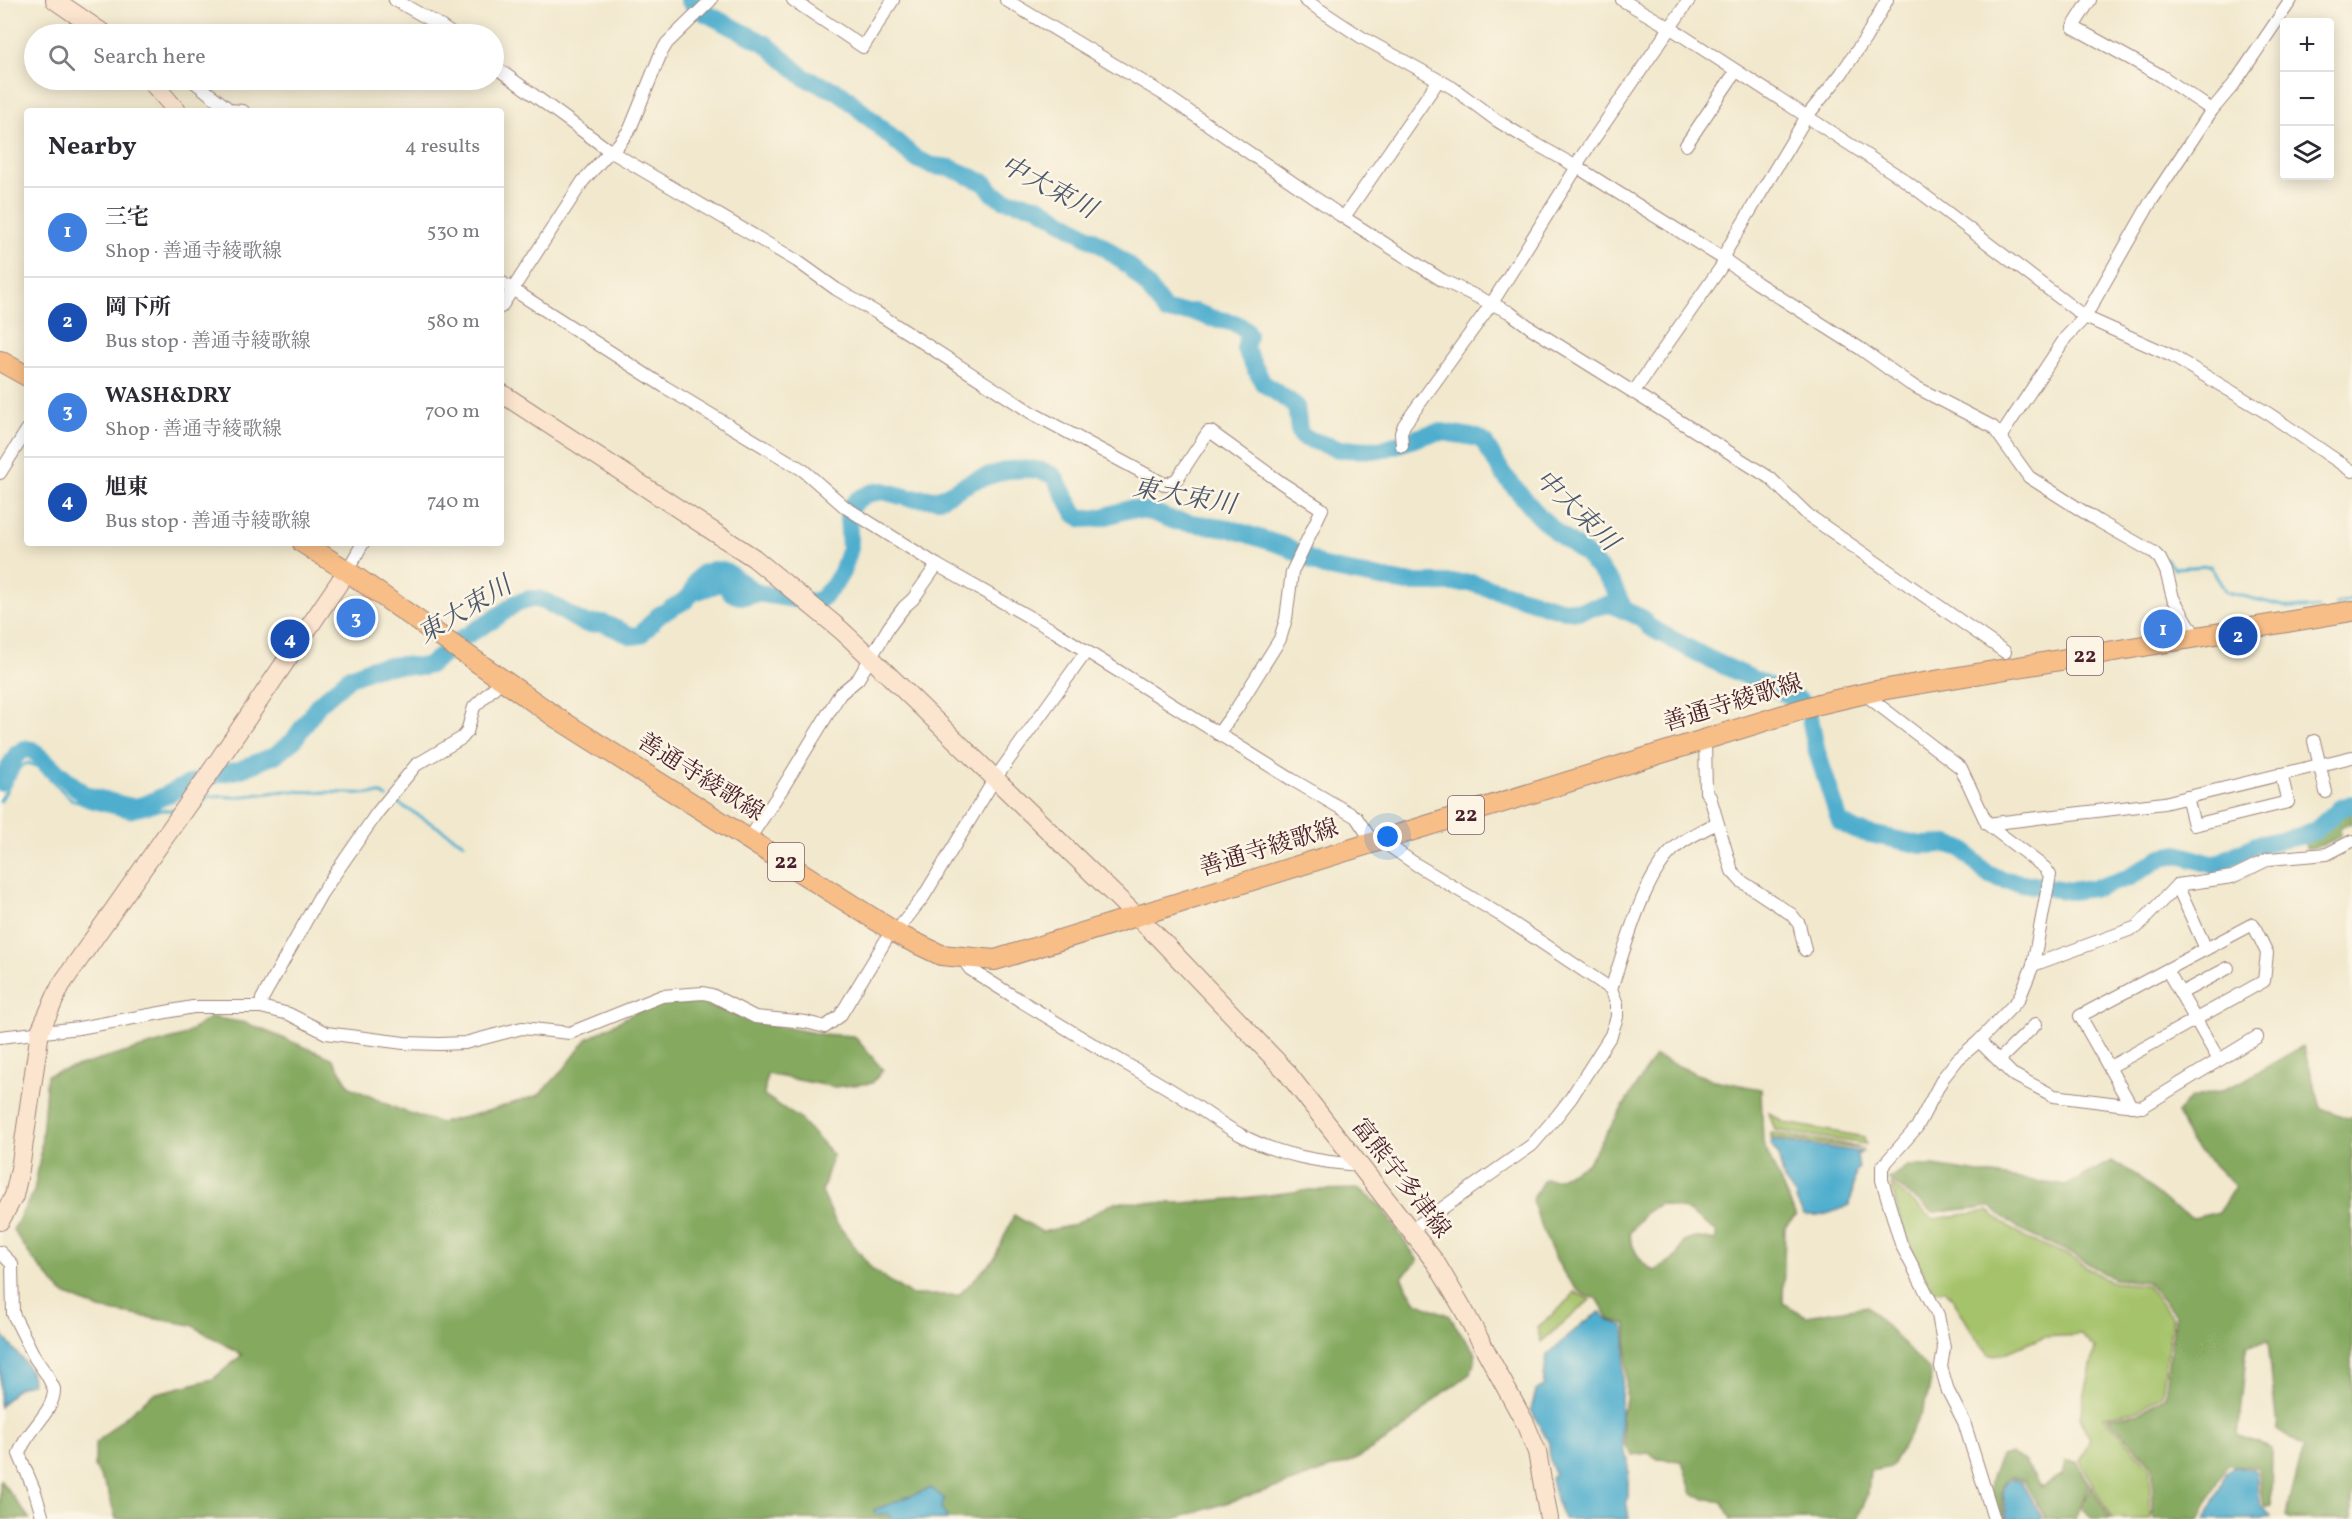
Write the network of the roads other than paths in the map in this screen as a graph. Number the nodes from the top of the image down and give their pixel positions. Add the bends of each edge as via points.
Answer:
1 (55, 0) edge
2 (395, 0) edge
3 (793, 0) edge
4 (893, 0) edge
5 (1006, 0) edge
6 (1305, 0) edge
7 (1622, 0) edge
8 (1689, 0) edge
9 (1887, 0) edge
10 (2090, 0) edge
11 (2291, 0) edge
12 (703, 8) edge
13 (90, 24) edge
14 (437, 24) edge
15 (1669, 27) junction
16 (1736, 71) junction
17 (504, 73) edge
18 (1437, 83) junction
19 (159, 90) edge
20 (205, 90) edge
21 (174, 108) edge
22 (227, 108) edge
23 (2212, 110) junction
24 (1807, 116) junction
25 (1686, 145) dead end
26 (610, 151) junction
27 (1576, 170) junction
28 (1344, 217) junction
29 (1723, 261) junction
30 (506, 286) edge
31 (1492, 303) junction
32 (2085, 317) junction
33 (0, 361) edge
34 (24, 374) edge
35 (1633, 393) junction
36 (504, 395) edge
37 (2003, 434) junction
38 (24, 435) edge
39 (1402, 443) dead end
40 (2352, 471) edge
41 (0, 473) edge
42 (308, 546) edge
43 (361, 546) edge
44 (937, 565) junction
45 (347, 571) junction
46 (2352, 611) edge
47 (2196, 637) junction
48 (1086, 652) junction
49 (2006, 652) dead end
50 (872, 659) junction
51 (501, 681) junction
52 (1863, 693) junction
53 (1218, 734) junction
54 (1705, 739) junction
55 (2314, 741) dead end
56 (2352, 757) edge
57 (2319, 765) junction
58 (2281, 774) junction
59 (994, 780) junction
60 (2325, 792) dead end
61 (2187, 797) junction
62 (1716, 823) junction
63 (1987, 824) junction
64 (2352, 831) edge
65 (749, 839) junction
66 (2352, 841) edge
67 (1378, 842) junction
68 (2177, 885) junction
69 (1136, 916) junction
70 (894, 932) junction
71 (1805, 950) dead end
72 (2206, 950) junction
73 (962, 958) junction
74 (2032, 965) junction
75 (2228, 968) dead end
76 (2167, 970) junction
77 (1611, 988) junction
78 (2181, 993) junction
79 (261, 1007) junction
80 (2196, 1020) junction
81 (2036, 1024) dead end
82 (40, 1031) junction
83 (0, 1037) edge
84 (2257, 1037) dead end
85 (1979, 1041) junction
86 (1999, 1060) junction
87 (2219, 1060) junction
88 (2109, 1067) junction
89 (2131, 1106) junction
90 (1360, 1164) junction
91 (0, 1221) edge
92 (1410, 1230) junction
93 (0, 1252) edge
94 (43, 1519) edge
95 (1549, 1519) edge
96 (1994, 1519) edge

1 - 13 street
2 - 14 street
3 - 4 street via 863,47
5 - 28 street via 1165,95
6 - 18 street
7 - 15 street
8 - 15 street
9 - 24 street via 1841,74
10 - 23 street via 2073,27 2160,75
11 - 23 street
12 - 26 street via 667,43 630,129
15 - 16 street
15 - 27 street
16 - 24 street
16 - 25 street via 1701,113
17 - 26 street
18 - 27 street via 1453,88
18 - 28 street
19 - 21 street
20 - 22 street
23 - 32 street via 2150,203
24 - 29 street
24 - 32 street via 1903,178
26 - 30 street via 583,181
26 - 53 street via 797,261 1032,413 1166,485 1177,479 1211,432 1322,508 1292,572 1280,639
27 - 29 street
27 - 31 street
28 - 31 street via 1442,280
29 - 35 street
29 - 37 street via 1910,384
30 - 44 street via 803,470 845,507
31 - 35 street
31 - 39 street via 1404,425
32 - 37 street via 2066,337
32 - 40 street via 2172,356 2269,414
33 - 34 main road
35 - 49 street via 1770,478 1808,515
36 - 50 street, 富熊宇多津線 via 744,551 789,585
37 - 47 street via 2029,477 2160,559 2173,598
38 - 41 street
42 - 45 main road, 善通寺綾歌線 / 22
43 - 45 street
44 - 48 street
44 - 50 street via 889,627
45 - 51 main road, 善通寺綾歌線 / 22
45 - 82 street via 61,985
46 - 47 main road, 善通寺綾歌線 / 22
47 - 52 main road, 善通寺綾歌線 / 22
48 - 53 street
48 - 59 street
50 - 59 street, 富熊宇多津線
50 - 65 street via 858,679 840,694
51 - 65 main road, 善通寺綾歌線 / 22
51 - 79 street via 474,707 462,738 416,765 377,813 321,894
52 - 54 main road, 善通寺綾歌線 / 22
52 - 63 street via 1961,768
53 - 67 street via 1356,817
54 - 62 street via 1706,792
54 - 67 main road, 善通寺綾歌線 / 22
55 - 57 street
56 - 57 street
57 - 58 street
57 - 60 street
58 - 61 street
58 - 61 street via 2288,802 2194,825
59 - 69 street, 富熊宇多津線
59 - 70 street via 924,896
61 - 63 street
62 - 71 street via 1732,871 1791,914 1799,924
62 - 77 street via 1677,846 1654,874
63 - 74 street via 2050,875
64 - 66 street
65 - 70 main road, 善通寺綾歌線 / 22
66 - 68 street via 2327,854 2269,859 2232,877
67 - 69 main road, 善通寺綾歌線 / 22
67 - 77 street via 1502,916
68 - 72 street
68 - 74 street via 2137,927
69 - 73 main road, 善通寺綾歌線 / 22 via 995,960
69 - 90 street, 富熊宇多津線 via 1285,1070
70 - 73 main road, 善通寺綾歌線 / 22 via 941,955
70 - 79 street via 840,1016 825,1028 755,1017 712,995 689,993 662,996 570,1033 522,1028 465,1043 416,1043 326,1033 289,1014
72 - 76 street
72 - 80 street via 2253,924 2267,953 2264,981
73 - 90 street via 984,978 1240,1135 1274,1150 1320,1162
74 - 85 street via 2019,999
75 - 78 street
76 - 78 street
76 - 88 street via 2080,1016
77 - 92 street via 1617,1017 1611,1035 1557,1116 1525,1150
78 - 80 street
79 - 82 street via 193,1007 79,1028
80 - 87 street
80 - 88 street
81 - 86 street
82 - 83 street
82 - 91 street via 20,1169 14,1196
84 - 87 street
85 - 86 street
85 - 96 street via 1943,1078 1917,1127 1882,1167 1882,1180 1900,1244 1938,1314 1944,1348 1941,1367 1964,1422
86 - 89 street via 2013,1074 2054,1096
87 - 89 street via 2142,1107
88 - 89 street
90 - 92 street, 富熊宇多津線
92 - 95 street, 富熊宇多津線 via 1436,1263 1525,1423 1537,1452
93 - 94 street via 12,1264 13,1314 54,1389 54,1396 18,1454

